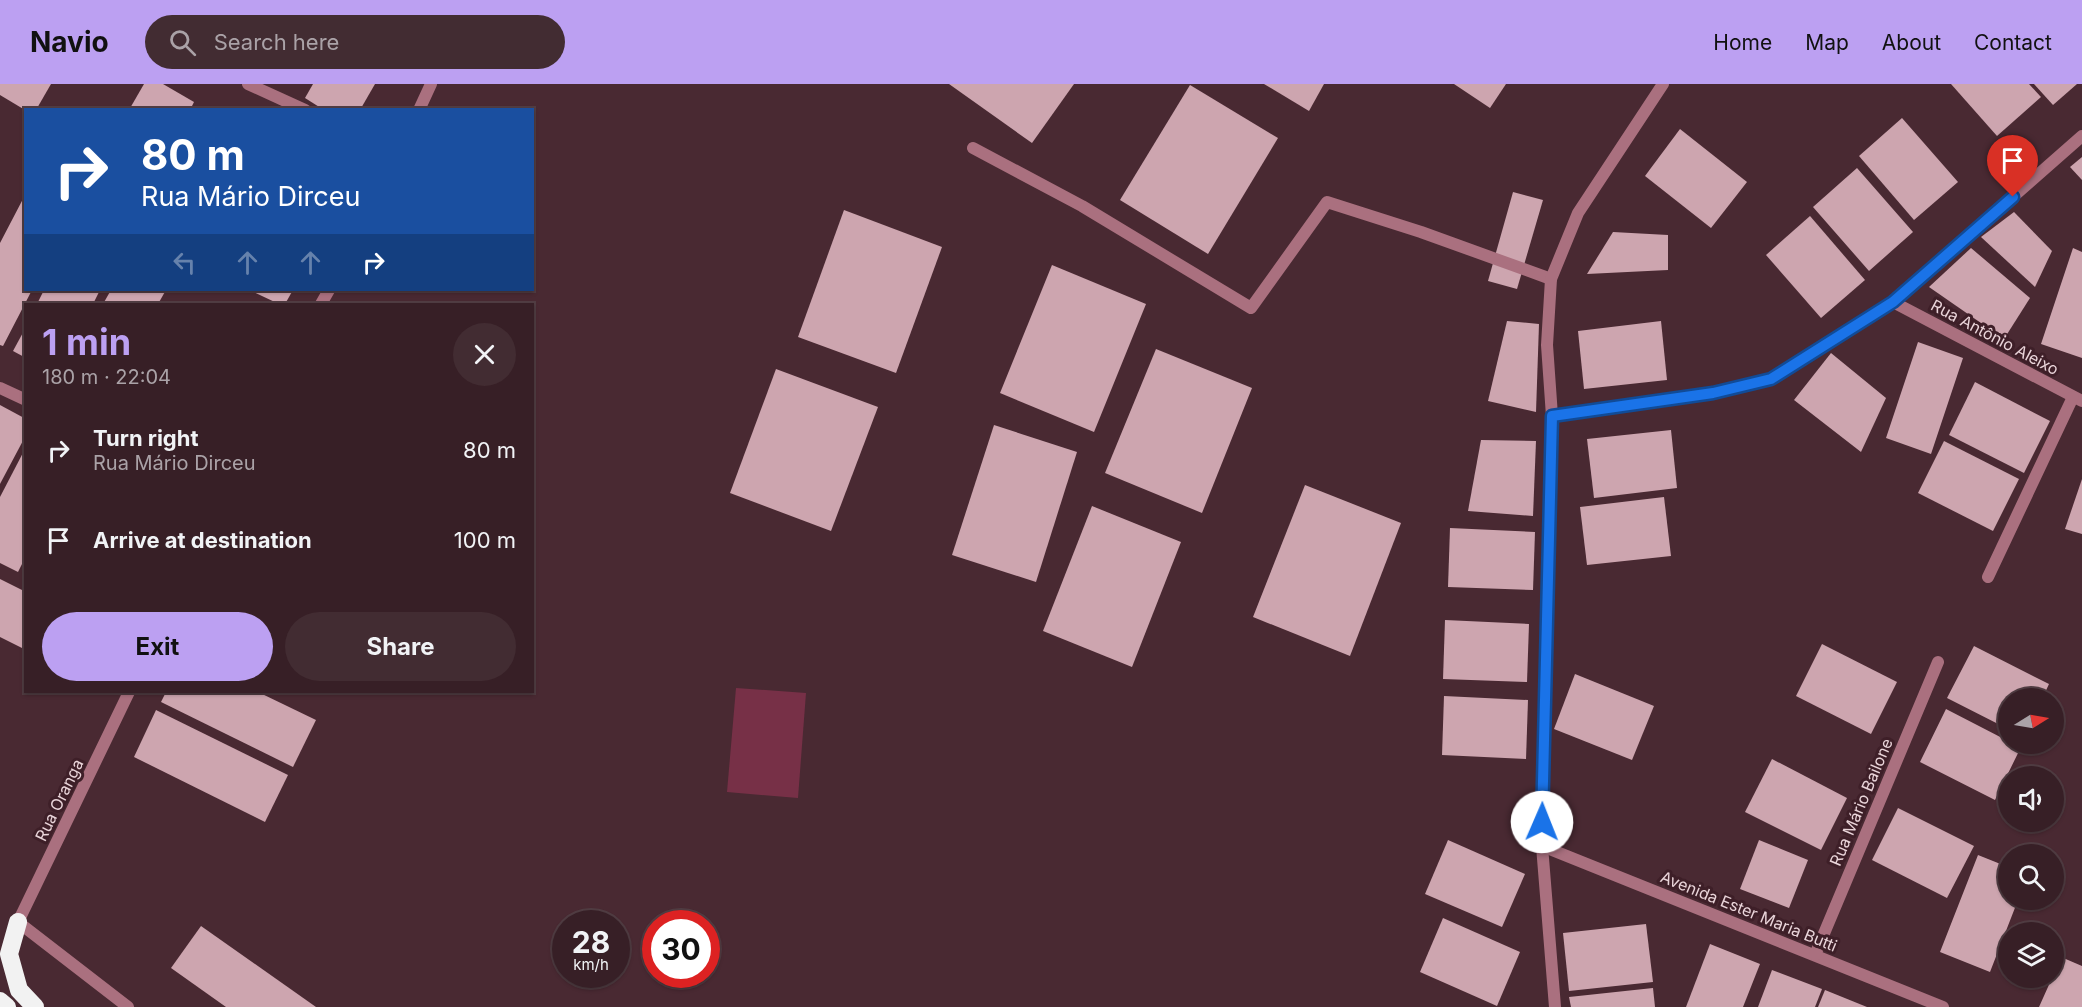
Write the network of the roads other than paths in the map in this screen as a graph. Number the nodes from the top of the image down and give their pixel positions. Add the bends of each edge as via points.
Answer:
1 (248, 84) edge
2 (431, 84) edge
3 (1663, 84) edge
4 (301, 108) edge
5 (420, 108) edge
6 (2082, 136) edge
7 (973, 148) dead end
8 (1551, 279) junction
9 (1893, 302) junction
10 (0, 388) edge
11 (24, 399) edge
12 (2077, 399) edge
13 (1552, 416) junction
14 (1988, 577) dead end
15 (1938, 662) dead end
16 (129, 693) edge
17 (1542, 846) junction
18 (18, 922) junction
19 (1815, 955) junction
20 (0, 1001) edge
21 (7, 1007) edge
22 (35, 1007) edge
23 (128, 1007) edge
24 (1555, 1007) edge
25 (1943, 1007) edge

1 - 4 street
2 - 5 street
3 - 8 street via 1578,213
6 - 9 street
7 - 8 street via 1082,206 1251,308 1327,202 1421,231
8 - 13 street via 1547,345
9 - 12 street, Rua Antônio Aleixo
9 - 13 street via 1771,379 1713,393
10 - 11 street
12 - 14 street
13 - 17 street
15 - 19 street, Rua Mário Bailone
16 - 18 street, Rua Oranga
17 - 19 street, Avenida Ester Maria Butti
17 - 24 street
18 - 22 highway via 9,954 19,990
18 - 23 street
19 - 25 street, Avenida Ester Maria Butti
20 - 21 highway

